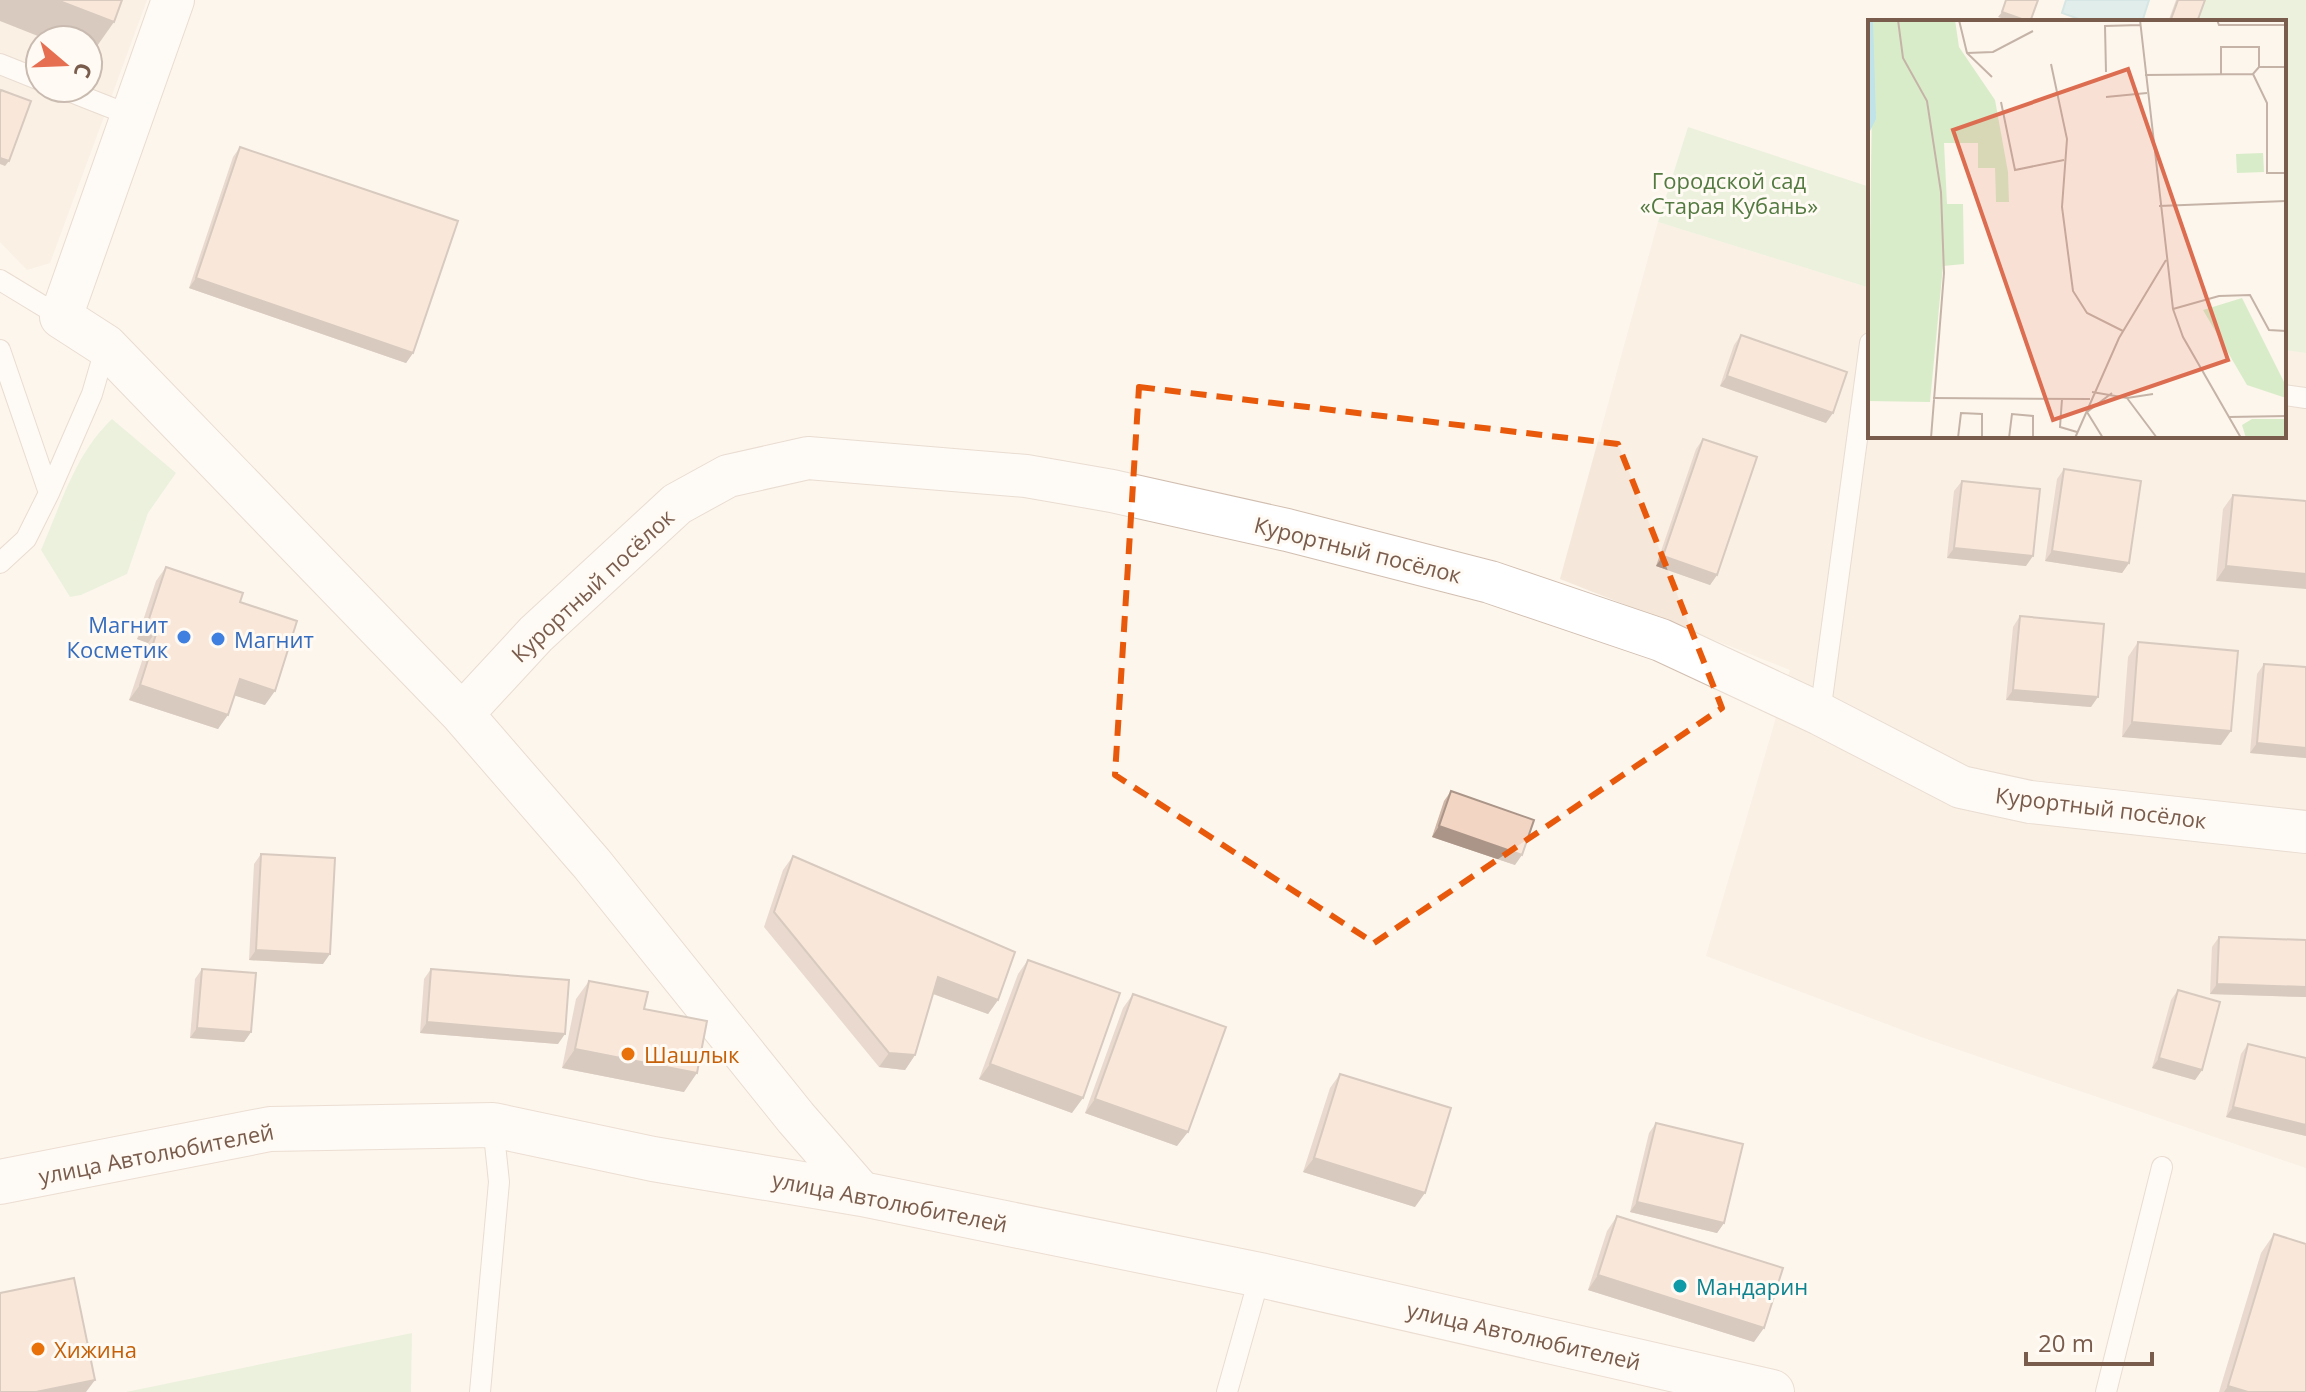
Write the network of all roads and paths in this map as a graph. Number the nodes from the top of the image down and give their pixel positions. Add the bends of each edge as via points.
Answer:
1 (173, 0) edge
2 (0, 64) edge
3 (24, 74) edge
4 (102, 104) edge
5 (132, 116) junction
6 (0, 280) edge
7 (61, 317) junction
8 (106, 346) junction
9 (0, 350) edge
10 (1868, 358) edge
11 (2286, 395) edge
12 (2306, 398) edge
13 (49, 493) junction
14 (0, 563) edge
15 (462, 714) junction
16 (1820, 714) junction
17 (2306, 832) edge
18 (493, 1125) junction
19 (2162, 1167) dead end
20 (0, 1182) edge
21 (862, 1194) junction
22 (1260, 1275) junction
23 (480, 1392) edge
24 (1227, 1392) edge
25 (1772, 1392) edge
26 (2106, 1392) edge

1 - 5 street
2 - 3 lane
4 - 5 lane
5 - 7 street
6 - 7 lane
7 - 8 street
8 - 13 lane via 92,394
8 - 15 street
9 - 13 lane
10 - 16 lane
11 - 12 lane
13 - 14 lane via 26,539
15 - 16 street, Курортный посёлок via 536,634 677,504 728,476 808,458 1026,476 1287,530 1490,582 1661,640
15 - 21 street
16 - 17 street, Курортный посёлок via 1961,787 2030,802
18 - 20 street, улица Автолюбителей via 270,1129
18 - 21 street, улица Автолюбителей via 653,1159
18 - 23 lane via 499,1182
19 - 26 lane
21 - 22 street, улица Автолюбителей
22 - 24 lane
22 - 25 street, улица Автолюбителей

